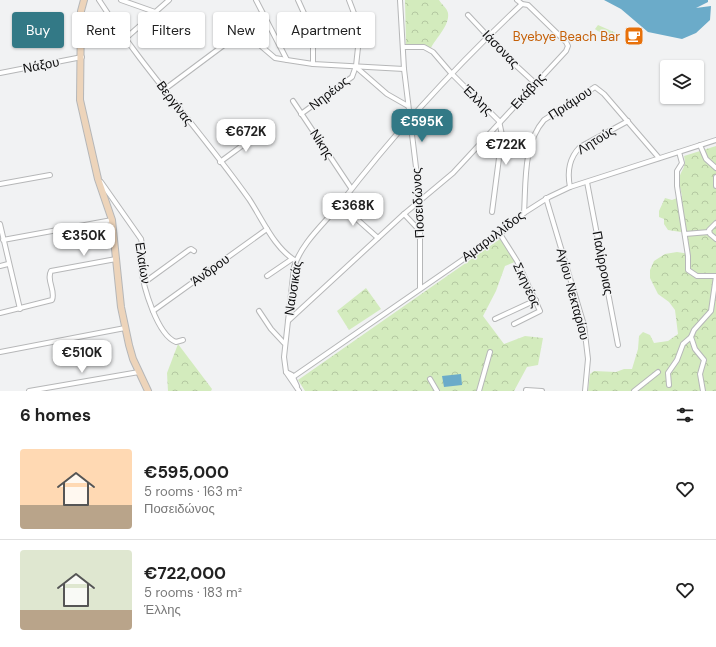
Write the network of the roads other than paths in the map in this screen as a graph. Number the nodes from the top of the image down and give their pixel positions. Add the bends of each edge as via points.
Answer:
1 (84, 0) edge
2 (99, 0) edge
3 (121, 0) edge
4 (169, 0) edge
5 (256, 0) edge
6 (298, 0) edge
7 (349, 0) edge
8 (400, 0) edge
9 (517, 0) edge
10 (522, 4) junction
11 (108, 12) edge
12 (155, 12) joint
13 (468, 15) dead end
14 (138, 27) edge
15 (130, 34) edge
16 (490, 37) junction
17 (130, 43) edge
18 (402, 47) junction
19 (220, 48) edge
20 (263, 48) edge
21 (82, 57) junction
22 (289, 61) junction
23 (313, 64) junction
24 (356, 66) junction
25 (404, 69) junction
26 (0, 73) edge
27 (451, 73) junction
28 (535, 83) junction
29 (164, 89) junction
30 (293, 101) dead end
31 (408, 106) junction
32 (302, 114) junction
33 (411, 117) junction
34 (499, 121) junction
35 (628, 121) junction
36 (262, 131) dead end
37 (716, 140) edge
38 (700, 145) junction
39 (679, 152) junction
40 (660, 158) junction
41 (220, 162) junction
42 (716, 168) edge
43 (50, 175) dead end
44 (716, 177) edge
45 (98, 179) junction
46 (587, 182) junction
47 (0, 184) edge
48 (716, 186) edge
49 (570, 187) junction
50 (351, 188) junction
51 (546, 198) junction
52 (420, 200) junction
53 (340, 204) junction
54 (492, 212) dead end
55 (524, 213) junction
56 (404, 214) junction
57 (112, 220) junction
58 (716, 223) edge
59 (0, 224) edge
60 (267, 229) junction
61 (420, 231) junction
62 (709, 232) junction
63 (500, 234) junction
64 (685, 234) junction
65 (378, 238) junction
66 (716, 239) edge
67 (4, 240) junction
68 (194, 251) dead end
69 (116, 259) junction
70 (294, 260) junction
71 (8, 264) junction
72 (0, 266) edge
73 (267, 276) dead end
74 (716, 276) edge
75 (145, 282) junction
76 (420, 288) junction
77 (536, 300) junction
78 (20, 309) junction
79 (153, 311) junction
80 (259, 311) dead end
81 (0, 313) edge
82 (495, 319) dead end
83 (288, 321) junction
84 (514, 324) dead end
85 (125, 328) junction
86 (691, 337) junction
87 (183, 340) dead end
88 (284, 343) junction
89 (618, 345) dead end
90 (0, 352) edge
91 (490, 352) dead end
92 (139, 372) junction
93 (286, 372) junction
94 (658, 372) dead end
95 (293, 377) junction
96 (430, 379) dead end
97 (669, 385) dead end
98 (298, 390) edge
99 (526, 390) dead end
100 (29, 391) edge
101 (148, 391) edge
102 (437, 391) edge
103 (479, 391) edge
104 (542, 391) edge
105 (585, 391) edge
106 (634, 391) edge
107 (703, 391) edge

1 - 21 main road via 81,11
2 - 11 street, Βεργίνας
3 - 12 street
4 - 12 street
5 - 22 street
6 - 23 street via 314,33
7 - 24 street, Νηρέως via 360,29
8 - 18 street, Ποσειδώνος
9 - 10 street
10 - 16 street, Ναυσικάς
10 - 28 street, Εκάβης via 528,5 568,46
13 - 16 street, Ιάσονας
14 - 15 street
16 - 27 street, Ναυσικάς
16 - 28 street, Ιάσονας
17 - 29 street, Βεργίνας
18 - 25 street, Ποσειδώνος
18 - 27 street, Έλλης via 429,49
19 - 29 street
20 - 22 street via 275,58
21 - 26 street, Νάξου
21 - 45 main road via 80,100
22 - 23 street
23 - 24 street
24 - 25 street
24 - 31 street via 387,94
24 - 32 street, Νηρέως via 351,78
25 - 31 street, Ποσειδώνος
27 - 33 street, Ναυσικάς
27 - 34 street, Έλλης
28 - 34 street, Εκάβης
29 - 41 street, Βεργίνας
30 - 32 street, Νίκης
31 - 33 street, Ποσειδώνος
32 - 50 street, Νίκης
33 - 50 street, Ναυσικάς
33 - 52 street, Ποσειδώνος
34 - 52 street, Εκάβης via 453,173
34 - 54 street, Έλλης via 502,135
35 - 40 street, Πριάμου
35 - 49 street, Λητούς via 580,147 574,153 569,171
35 - 55 street, Πριάμου via 596,87 544,120 533,136 530,147
36 - 41 street
37 - 38 street, Αμαρυλλίδος
38 - 39 street, Αμαρυλλίδος
38 - 42 street via 705,157
39 - 40 street, Αμαρυλλίδος
39 - 64 street via 682,163 677,171 677,186
40 - 46 street, Αμαρυλλίδος
41 - 60 street, Βεργίνας
43 - 47 street
44 - 48 street
45 - 57 main road
45 - 75 street, Ελαίων via 141,239 141,267
46 - 49 street, Αμαρυλλίδος
46 - 89 street, Παλίρροιας
49 - 51 street, Αμαρυλλίδος
50 - 53 street, Ναυσικάς
51 - 55 street, Αμαρυλλίδος
51 - 105 street, Αγίου Νεκταρίου via 584,325 588,359
52 - 56 street, Εκάβης
52 - 61 street, Ποσειδώνος
53 - 65 street
53 - 70 street, Ναυσικάς
55 - 63 street, Αμαρυλλίδος
56 - 61 street
56 - 65 street, Εκάβης
57 - 67 street
57 - 69 main road
58 - 62 street
59 - 67 street
60 - 70 street, Βεργίνας via 283,251
60 - 79 street, Άνδρου
61 - 76 street, Ποσειδώνος
62 - 64 street
62 - 66 street
63 - 76 street, Αμαρυλλίδος
63 - 77 street, Σκηνέος
64 - 74 street via 689,272 697,276
65 - 83 street, Εκάβης
67 - 71 street
68 - 75 street via 189,250
69 - 78 street via 49,273 52,300
69 - 85 main road
70 - 73 street
70 - 83 street, Ναυσικάς
71 - 72 street
71 - 78 street
74 - 86 street via 710,311
75 - 79 street, Ελαίων
76 - 95 street, Αμαρυλλίδος
77 - 82 street
77 - 84 street, Σκηνέος via 540,312
78 - 81 street
79 - 87 street, Ελαίων via 168,338 176,342
80 - 88 street
83 - 88 street, Ναυσικάς
85 - 90 street
85 - 92 main road
86 - 97 street via 683,344 678,360 668,372
86 - 107 street via 694,349 705,362 700,374
88 - 93 street, Ναυσικάς
91 - 103 street
92 - 100 street
92 - 101 main road
93 - 95 street
93 - 98 street, Ναυσικάς
94 - 106 street
95 - 98 street
96 - 102 street
99 - 104 street

